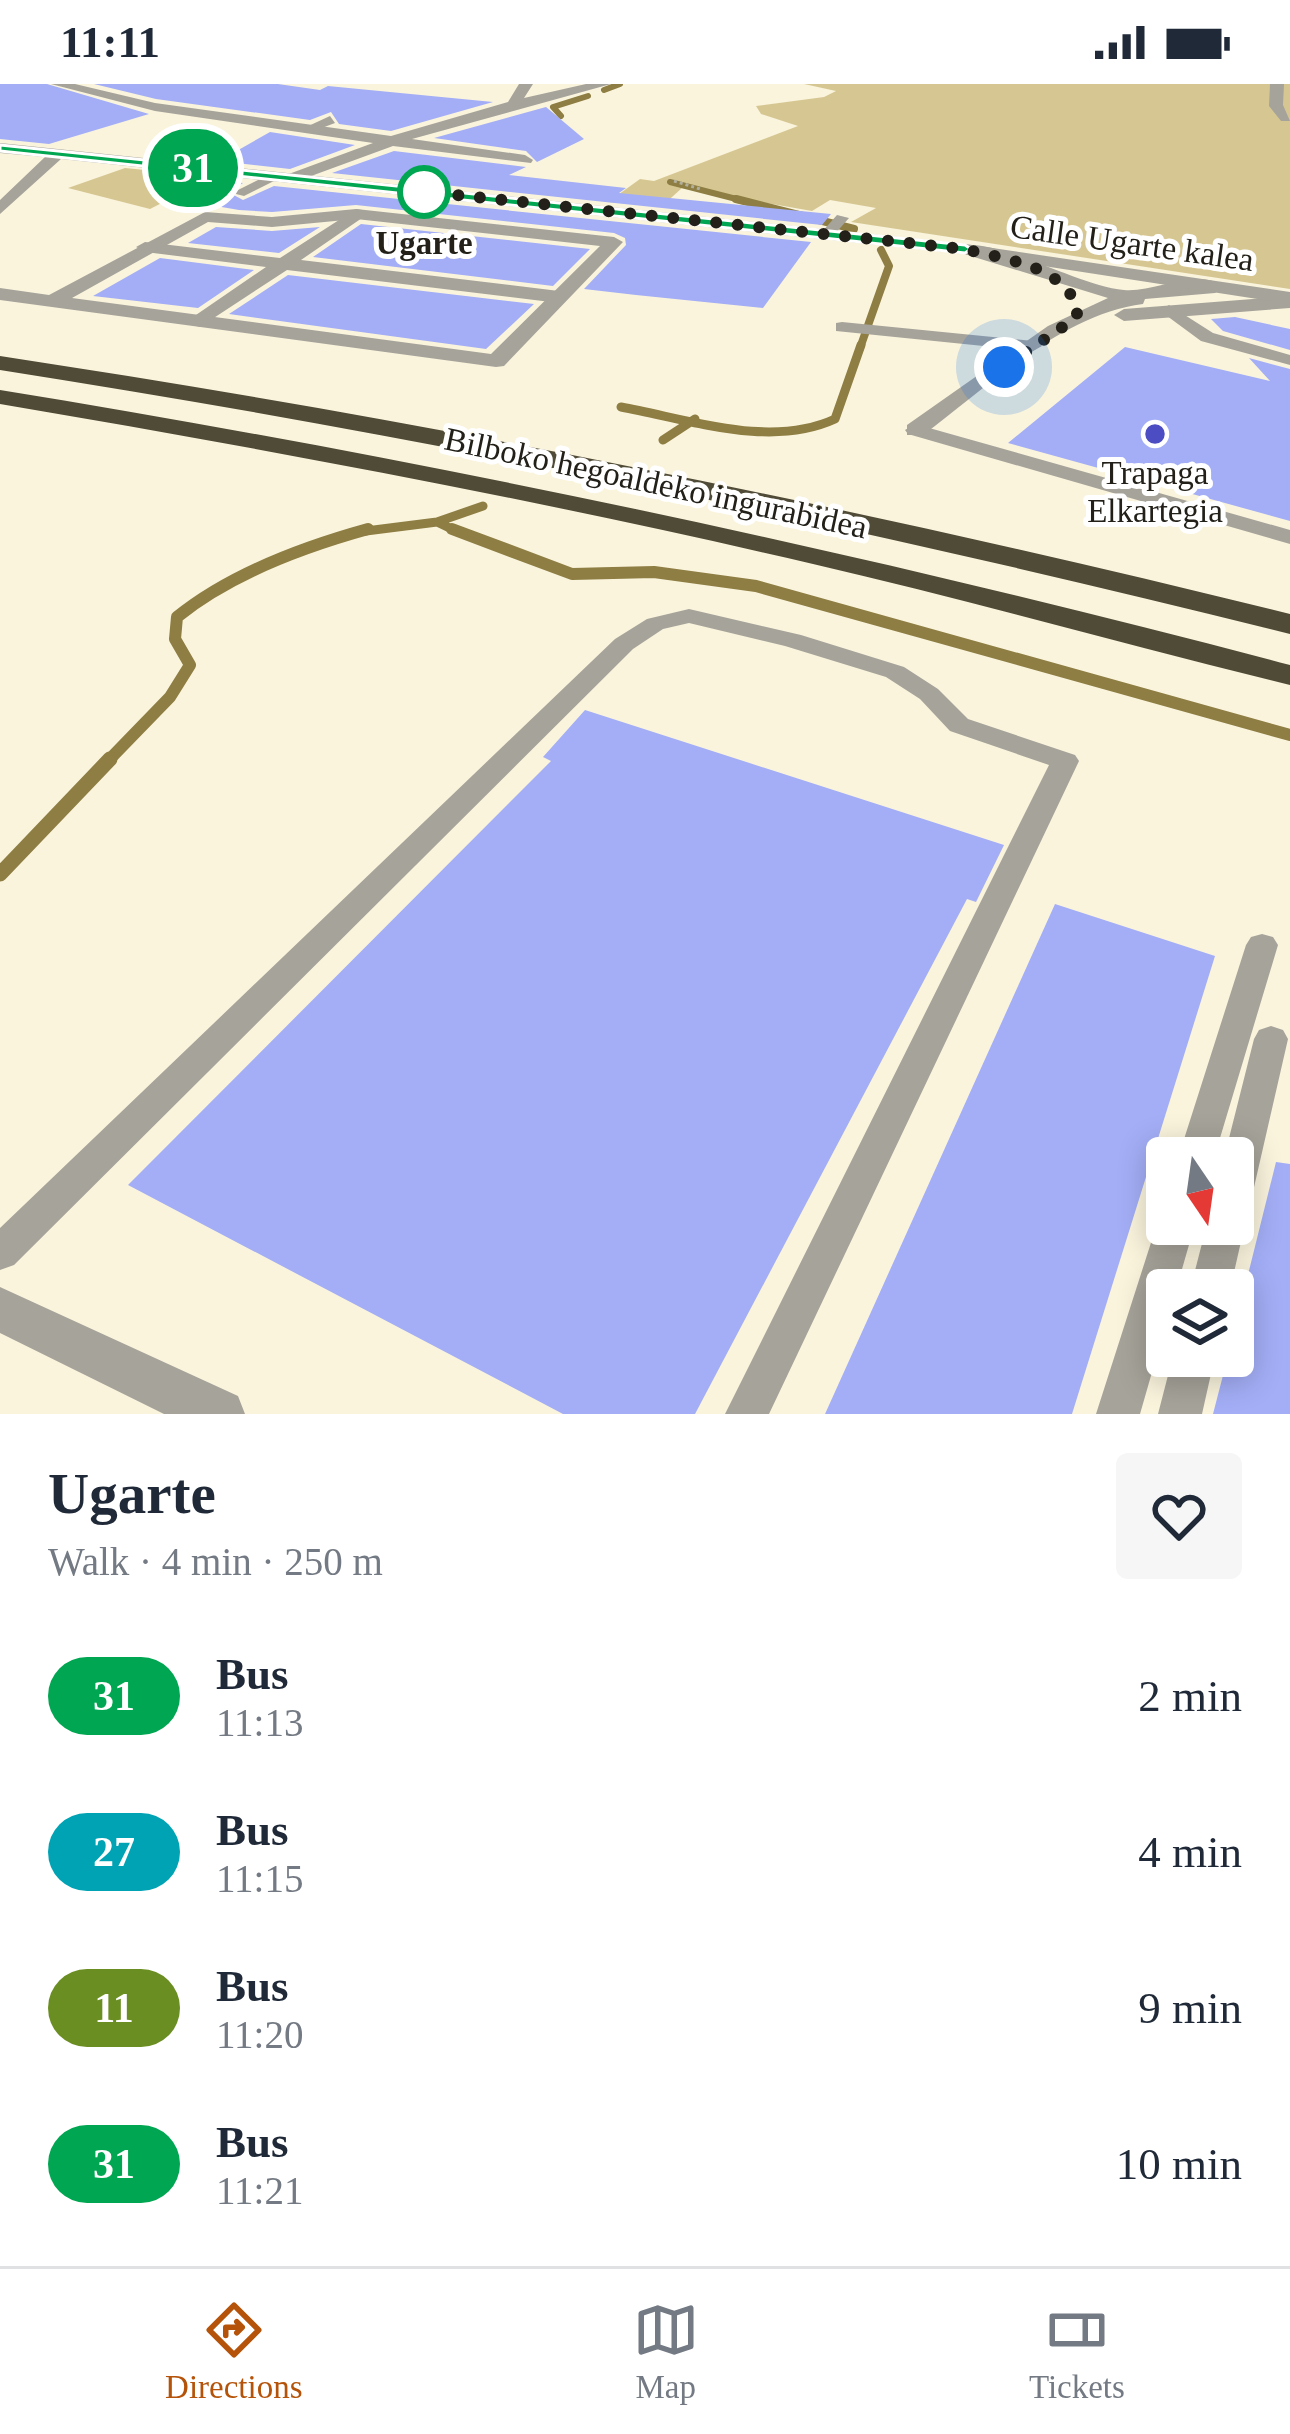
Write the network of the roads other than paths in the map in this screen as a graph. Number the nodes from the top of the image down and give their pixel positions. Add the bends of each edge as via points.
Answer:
1 (58, 84) edge
2 (526, 84) edge
3 (1277, 84) edge
4 (611, 87) edge
5 (513, 105) junction
6 (298, 110) dead end
7 (426, 111) dead end
8 (478, 117) junction
9 (1286, 118) dead end
10 (243, 119) junction
11 (330, 121) dead end
12 (310, 128) junction
13 (397, 139) junction
14 (0, 148) edge
15 (57, 154) junction
16 (117, 160) junction
17 (525, 160) dead end
18 (39, 172) junction
19 (284, 177) junction
20 (239, 194) dead end
21 (0, 209) edge
22 (356, 214) junction
23 (145, 247) junction
24 (965, 249) junction
25 (282, 264) junction
26 (1091, 266) junction
27 (1042, 270) junction
28 (1182, 284) junction
29 (0, 294) edge
30 (559, 297) junction
31 (1284, 298) edge
32 (1132, 299) junction
33 (52, 301) junction
34 (1192, 307) junction
35 (1169, 310) junction
36 (1076, 318) junction
37 (200, 321) junction
38 (842, 327) dead end
39 (1043, 339) junction
40 (0, 352) edge
41 (1290, 360) edge
42 (0, 363) edge
43 (164, 387) junction
44 (0, 397) edge
45 (915, 430) joint
46 (1290, 537) edge
47 (1290, 624) edge
48 (1290, 675) edge
49 (1262, 945) dead end
50 (1271, 1039) dead end
51 (1203, 1137) edge
52 (1247, 1137) edge
53 (1170, 1245) edge
54 (0, 1253) edge
55 (0, 1309) edge
56 (1189, 1377) edge
57 (219, 1414) edge
58 (747, 1414) edge
59 (1118, 1414) edge
60 (1180, 1414) edge

1 - 10 street
2 - 5 street
3 - 9 street via 1276,106
4 - 5 street
5 - 8 street
6 - 10 street via 273,107
7 - 8 street
8 - 13 street
10 - 12 street
11 - 12 street
12 - 13 street
13 - 17 street
13 - 19 street
14 - 15 street
15 - 16 street
15 - 18 street
16 - 18 street
16 - 19 street
18 - 21 street
19 - 20 lane
19 - 24 street via 836,225
22 - 23 street via 272,222 205,217
22 - 25 street
22 - 30 street via 614,242
23 - 25 street
23 - 33 street
24 - 26 street, Calle Ugarte kalea
24 - 27 street
25 - 30 street
25 - 37 street
26 - 28 street
26 - 31 street, Calle Ugarte kalea
27 - 32 street
27 - 36 street via 1070,291
28 - 31 street
28 - 32 street
28 - 34 street via 1192,290
29 - 33 street
30 - 37 street via 496,361
31 - 34 street
32 - 35 street
32 - 36 street
33 - 37 street
34 - 35 street
35 - 39 street via 1102,319
35 - 41 lane via 1207,337
36 - 39 street
38 - 39 lane
39 - 45 street
40 - 43 highway
42 - 43 highway, Bilboko hegoaldeko ingurabidea
43 - 47 highway, Bilboko hegoaldeko ingurabidea via 702,484
44 - 48 highway, Bilboko hegoaldeko ingurabidea via 625,510
45 - 46 lane
49 - 51 lane
50 - 52 lane
53 - 59 lane
54 - 58 lane via 624,644 689,616 896,672 958,725 1065,761
55 - 57 street
56 - 60 lane

